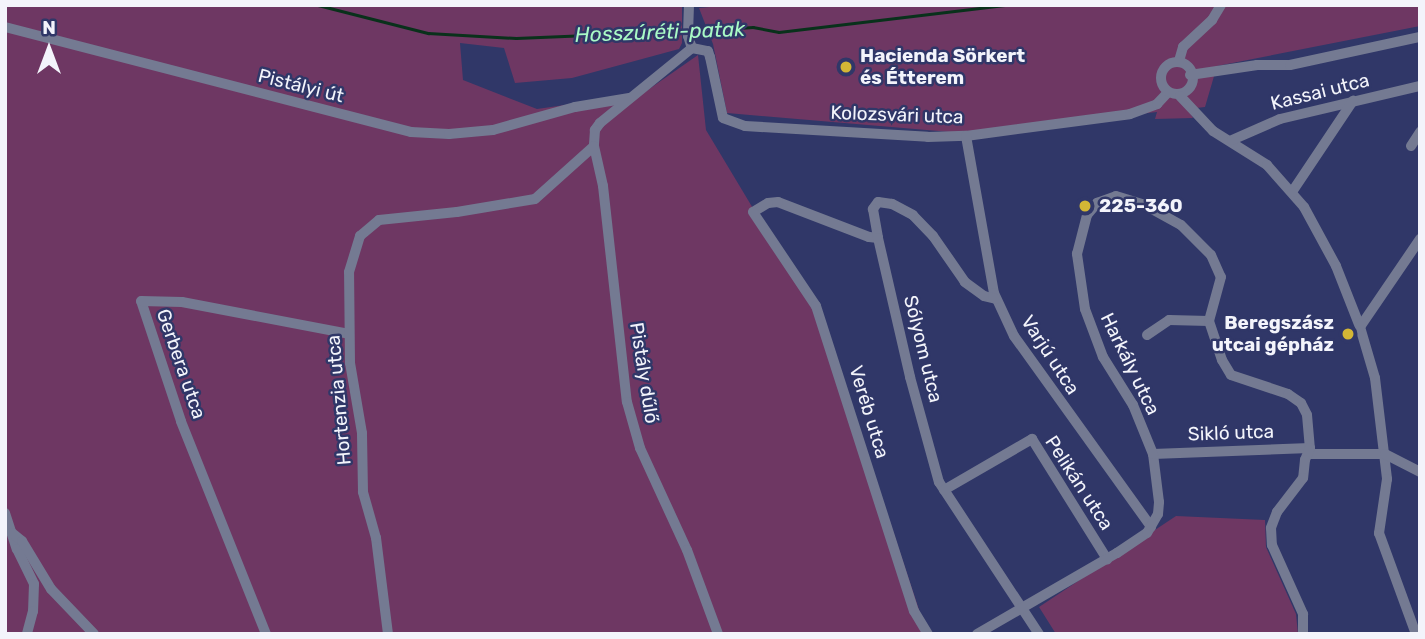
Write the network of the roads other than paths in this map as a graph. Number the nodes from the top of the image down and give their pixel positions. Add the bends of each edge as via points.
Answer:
1 (689, 5) edge
2 (1222, 5) edge
3 (5, 27) edge
4 (1420, 37) edge
5 (692, 48) junction
6 (1179, 61) junction
7 (1190, 75) junction
8 (1420, 86) edge
9 (1190, 88) junction
10 (1168, 92) junction
11 (1180, 96) junction
12 (629, 98) junction
13 (1353, 101) junction
14 (592, 104) junction
15 (1202, 120) junction
16 (600, 123) junction
17 (1420, 132) edge
18 (966, 136) junction
19 (1232, 140) junction
20 (594, 146) junction
21 (1410, 146) dead end
22 (1292, 192) junction
23 (878, 238) junction
24 (1420, 239) edge
25 (996, 299) junction
26 (1209, 321) junction
27 (1360, 327) junction
28 (349, 334) junction
29 (1147, 335) dead end
30 (1309, 451) junction
31 (1153, 454) junction
32 (1385, 454) junction
33 (1420, 472) edge
34 (944, 489) junction
35 (5, 513) edge
36 (1151, 527) junction
37 (9, 536) edge
38 (1107, 559) junction
39 (1022, 608) junction
40 (27, 634) edge
41 (94, 634) edge
42 (266, 634) edge
43 (388, 634) edge
44 (718, 634) edge
45 (929, 634) edge
46 (977, 634) edge
47 (1039, 634) edge
48 (1303, 634) edge
49 (1416, 634) edge

1 - 5 street
2 - 6 street via 1183,47
3 - 14 street, Pistályi út via 411,132 493,130
4 - 7 street via 1290,65 1244,66
5 - 12 street
5 - 18 street, Kolozsvári utca via 708,51 723,118 736,124
6 - 7 street
6 - 10 street via 1169,63 1162,72
7 - 9 street
8 - 13 street, Kassai utca
9 - 11 street
9 - 15 street
10 - 11 street
10 - 18 street, Kolozsvári utca via 1157,104 1130,114
11 - 15 street
12 - 14 street, Pistályi út
12 - 16 street
13 - 19 street, Kassai utca via 1280,119
13 - 22 street
14 - 16 street
15 - 19 street
16 - 20 street
17 - 21 street
18 - 25 street, Varjú utca
19 - 22 street via 1267,165
20 - 28 street, Hortenzia utca via 541,196 529,201 373,223 360,236 349,266
20 - 44 street, Pistály dűlő via 603,186 627,402 640,448 687,550
22 - 27 street via 1325,242
23 - 25 street, Sólyom utca via 873,209 878,202 892,204 913,215 933,236 965,282
23 - 34 street, Sólyom utca via 910,377
23 - 45 street, Veréb utca via 778,202 753,212 816,306 914,611
24 - 27 street
25 - 36 street, Varjú utca via 1014,336
26 - 29 street, Harkály utca via 1170,320
26 - 30 street via 1231,375 1288,394 1301,403 1307,415
26 - 31 street, Harkály utca via 1221,277 1210,255 1181,225 1143,204 1116,195 1097,203 1087,215 1077,254 1085,309 1103,357 1133,405
27 - 32 street via 1375,378
28 - 42 street, Gerbera utca via 182,302 141,302 185,432
28 - 43 street, Hortenzia utca via 362,433 363,492 376,538
30 - 31 street, Sikló utca
30 - 32 street
30 - 48 street via 1303,478 1276,512 1271,528 1272,545 1303,614
31 - 36 street, Harkály utca via 1160,502
32 - 33 street
32 - 49 street via 1387,479 1378,533
34 - 38 street, Pelikán utca via 1032,439
34 - 39 street, Sólyom utca
35 - 37 street
36 - 38 street
37 - 40 street via 34,584
37 - 41 street via 22,541 51,589
38 - 39 street
39 - 46 street
39 - 47 street, Sólyom utca

